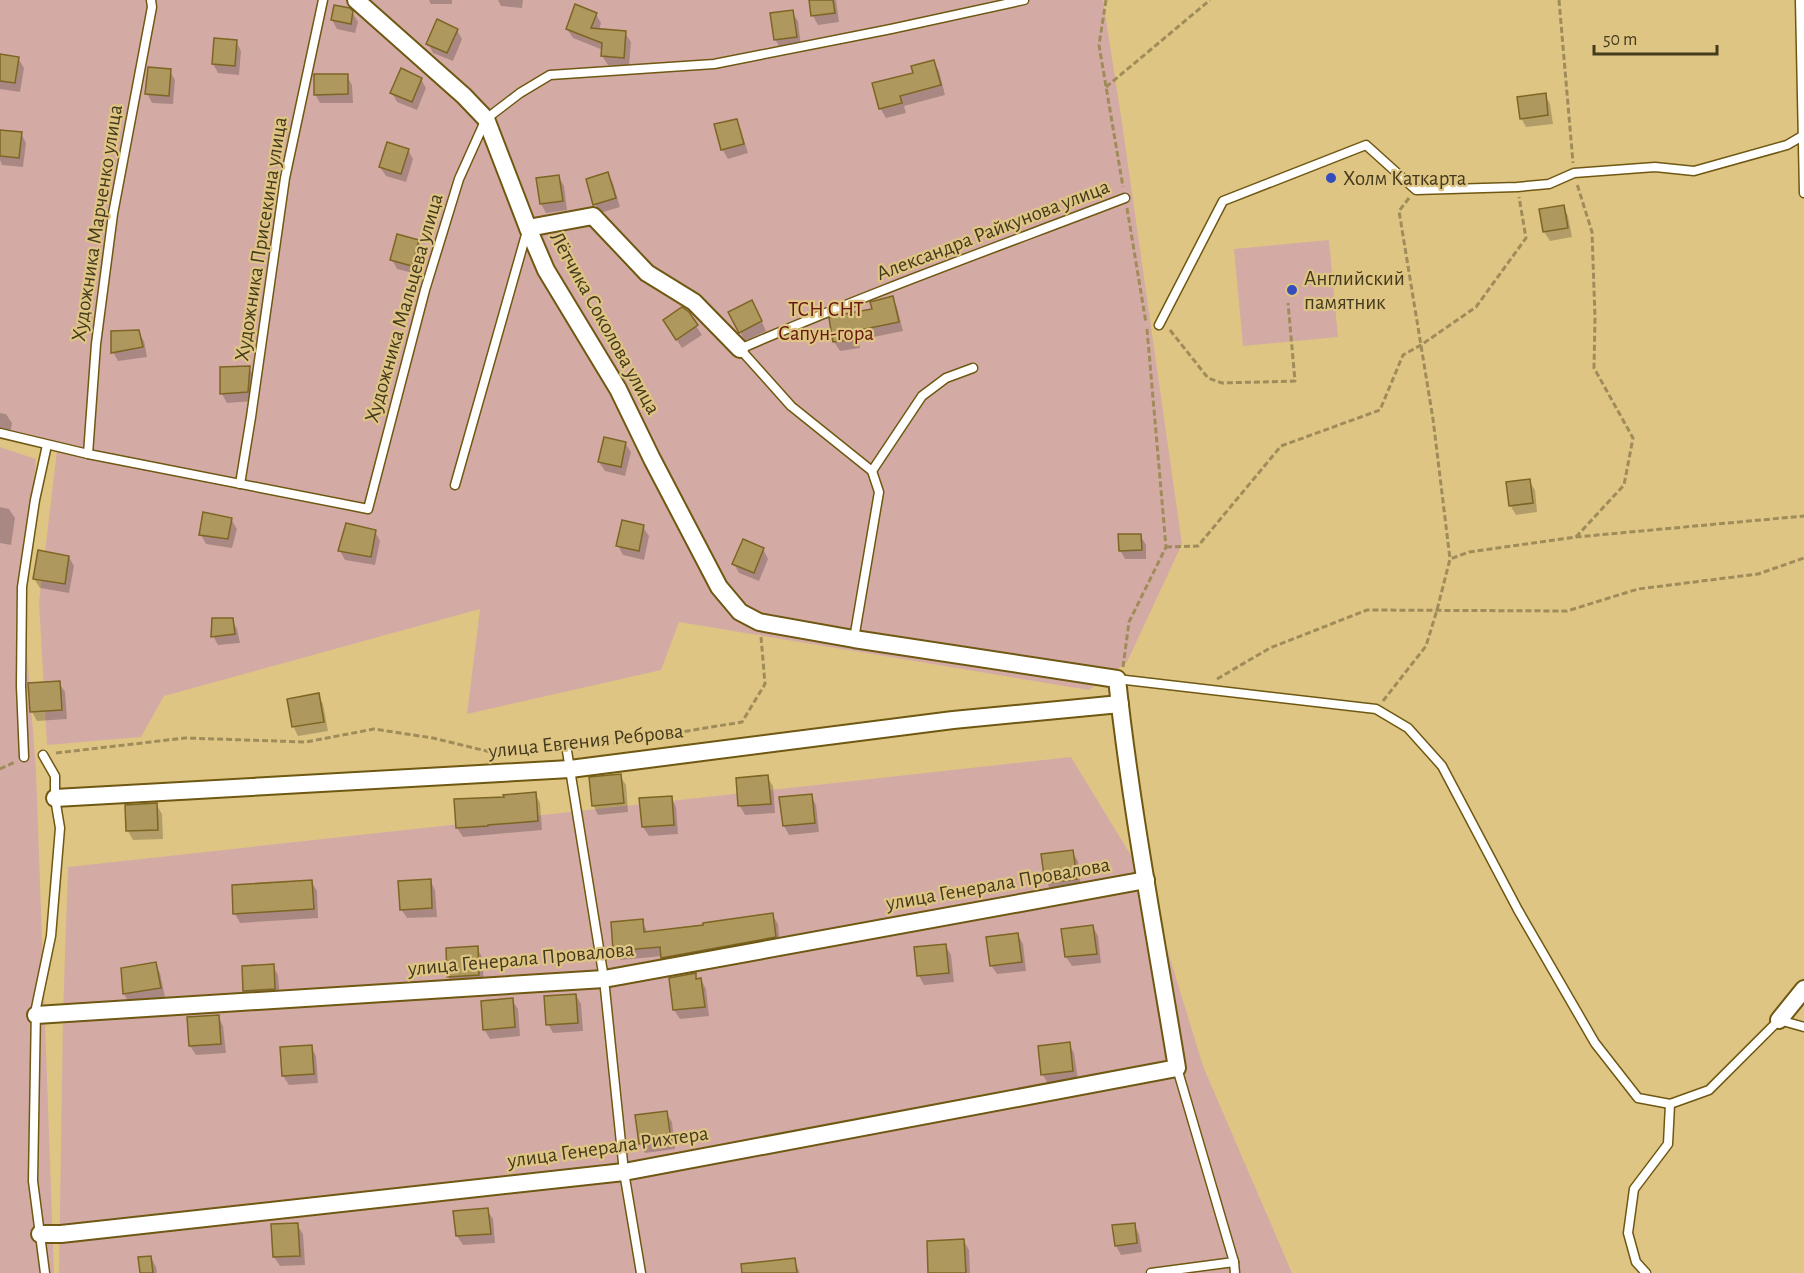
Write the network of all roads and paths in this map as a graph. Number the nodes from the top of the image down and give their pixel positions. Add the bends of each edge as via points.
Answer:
1 (151, 0) edge
2 (323, 0) edge
3 (356, 0) edge
4 (1024, 0) edge
5 (1106, 0) edge
6 (1210, 0) edge
7 (1559, 0) edge
8 (1800, 0) edge
9 (1106, 87) junction
10 (486, 119) junction
11 (1804, 135) edge
12 (1574, 173) junction
13 (1517, 187) junction
14 (1416, 190) junction
15 (1804, 193) edge
16 (1125, 198) junction
17 (528, 228) junction
18 (1288, 303) dead end
19 (1146, 324) junction
20 (1159, 325) junction
21 (1421, 345) junction
22 (740, 349) junction
23 (973, 368) dead end
24 (0, 433) edge
25 (46, 445) junction
26 (88, 454) junction
27 (872, 471) junction
28 (240, 484) junction
29 (455, 485) dead end
30 (1804, 516) edge
31 (1576, 537) junction
32 (1166, 547) junction
33 (1804, 558) edge
34 (1450, 559) junction
35 (1437, 610) junction
36 (759, 622) junction
37 (854, 639) junction
38 (1117, 679) junction
39 (1200, 689) junction
40 (1120, 704) junction
41 (1376, 709) junction
42 (567, 751) joint
43 (43, 755) joint
44 (507, 756) dead end
45 (24, 757) joint
46 (0, 769) edge
47 (570, 769) junction
48 (55, 798) junction
49 (1146, 880) junction
50 (604, 979) junction
51 (1804, 989) edge
52 (36, 1015) junction
53 (1779, 1020) junction
54 (1804, 1027) edge
55 (1177, 1068) junction
56 (1670, 1104) junction
57 (624, 1172) junction
58 (40, 1234) junction
59 (1234, 1262) junction
60 (45, 1273) edge
61 (641, 1273) edge
62 (1151, 1273) edge
63 (1235, 1273) edge
64 (1646, 1273) edge

1 - 26 lane, Художника Марченко улица via 112,225 96,344
2 - 28 lane, Художника Присекина улица via 285,178
3 - 10 street, Лётчика Соколова улица
4 - 10 lane via 714,64 550,75
5 - 9 path via 1099,45
6 - 9 path
7 - 12 path
8 - 11 lane
9 - 16 path
10 - 17 street, Лётчика Соколова улица
10 - 28 lane, Художника Мальцева улица via 459,179 425,290 368,509
11 - 12 lane via 1787,145 1694,171 1654,167
11 - 15 lane
12 - 13 lane via 1549,184
12 - 31 path via 1592,232 1594,368 1633,438 1624,485
13 - 14 lane
13 - 21 path via 1526,238 1476,307
14 - 20 lane via 1366,145 1223,201
14 - 21 path via 1399,211
16 - 19 path
16 - 22 lane, Александра Райкунова улица
17 - 22 street via 593,216 647,273 694,302
17 - 29 lane
17 - 36 street, Лётчика Соколова улица via 546,270 618,389 719,587 740,612
18 - 20 path via 1295,381 1222,383 1208,378 1167,326
19 - 20 path
19 - 32 path
21 - 32 path via 1403,355 1380,410 1281,446 1198,546
21 - 34 path
22 - 27 lane via 792,406
23 - 27 lane via 946,378 922,396
24 - 25 lane
25 - 26 lane
25 - 45 lane via 22,587
26 - 28 lane
27 - 37 lane via 879,492
30 - 31 path
31 - 34 path via 1469,552
32 - 38 path via 1129,621 1124,664
33 - 35 path via 1758,573 1638,589 1567,611
34 - 35 path
35 - 39 path via 1367,610 1270,648
35 - 41 path via 1426,646
36 - 37 street
36 - 42 path via 765,684 742,722
37 - 38 street
38 - 39 lane
38 - 40 street
39 - 41 lane
40 - 47 street, улица Евгения Реброва via 953,720
40 - 49 street
41 - 56 lane via 1408,728 1442,766 1518,910 1595,1043 1638,1098
42 - 47 lane
43 - 44 path via 185,738 306,742 374,729
43 - 48 lane via 55,776
45 - 46 path
47 - 48 street, улица Евгения Реброва
47 - 50 lane
48 - 52 lane via 60,828 57,875 51,936
49 - 50 street, улица Генерала Провалова
49 - 55 street
50 - 52 street, улица Генерала Провалова
50 - 57 lane
51 - 53 street
52 - 58 lane via 33,1181
53 - 54 lane
53 - 56 lane via 1709,1090
55 - 57 street, улица Генерала Рихтера
55 - 59 lane
56 - 64 lane via 1668,1144 1634,1189 1628,1233 1636,1262
57 - 58 street, улица Генерала Рихтера
57 - 61 lane
58 - 60 lane
59 - 62 lane
59 - 63 lane

